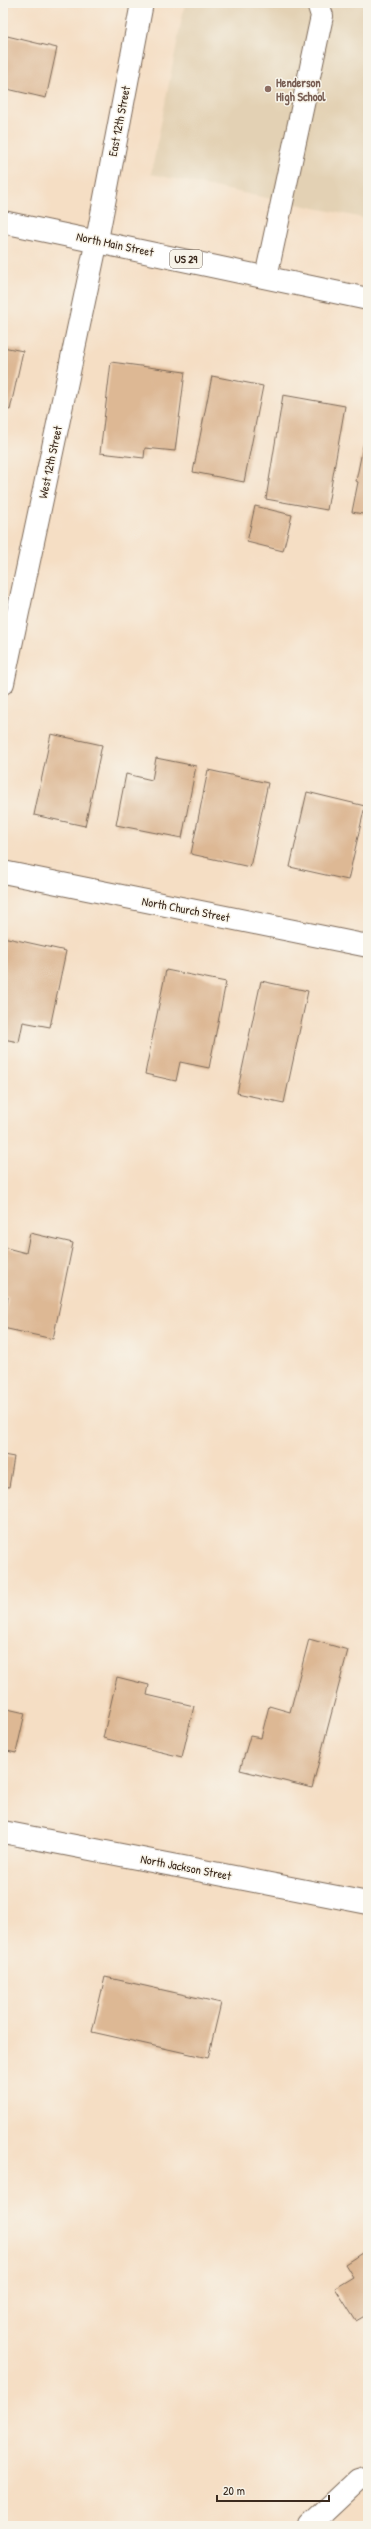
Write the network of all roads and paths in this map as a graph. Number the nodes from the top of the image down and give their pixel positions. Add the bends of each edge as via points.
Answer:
1 (142, 3) edge
2 (318, 3) edge
3 (3, 222) edge
4 (97, 240) junction
5 (266, 277) junction
6 (368, 299) edge
7 (3, 683) edge
8 (3, 872) edge
9 (368, 946) edge
10 (3, 1832) edge
11 (368, 1903) edge
12 (368, 2477) edge
13 (309, 2526) edge

1 - 4 street, East 12th Street
2 - 5 street via 322,16
3 - 4 street, North Main Street / US 29
4 - 5 street, North Main Street / US 29
4 - 7 street, West 12th Street
5 - 6 street, North Main Street / US 29
8 - 9 street, North Church Street
10 - 11 street, North Jackson Street
12 - 13 street via 358,2480

